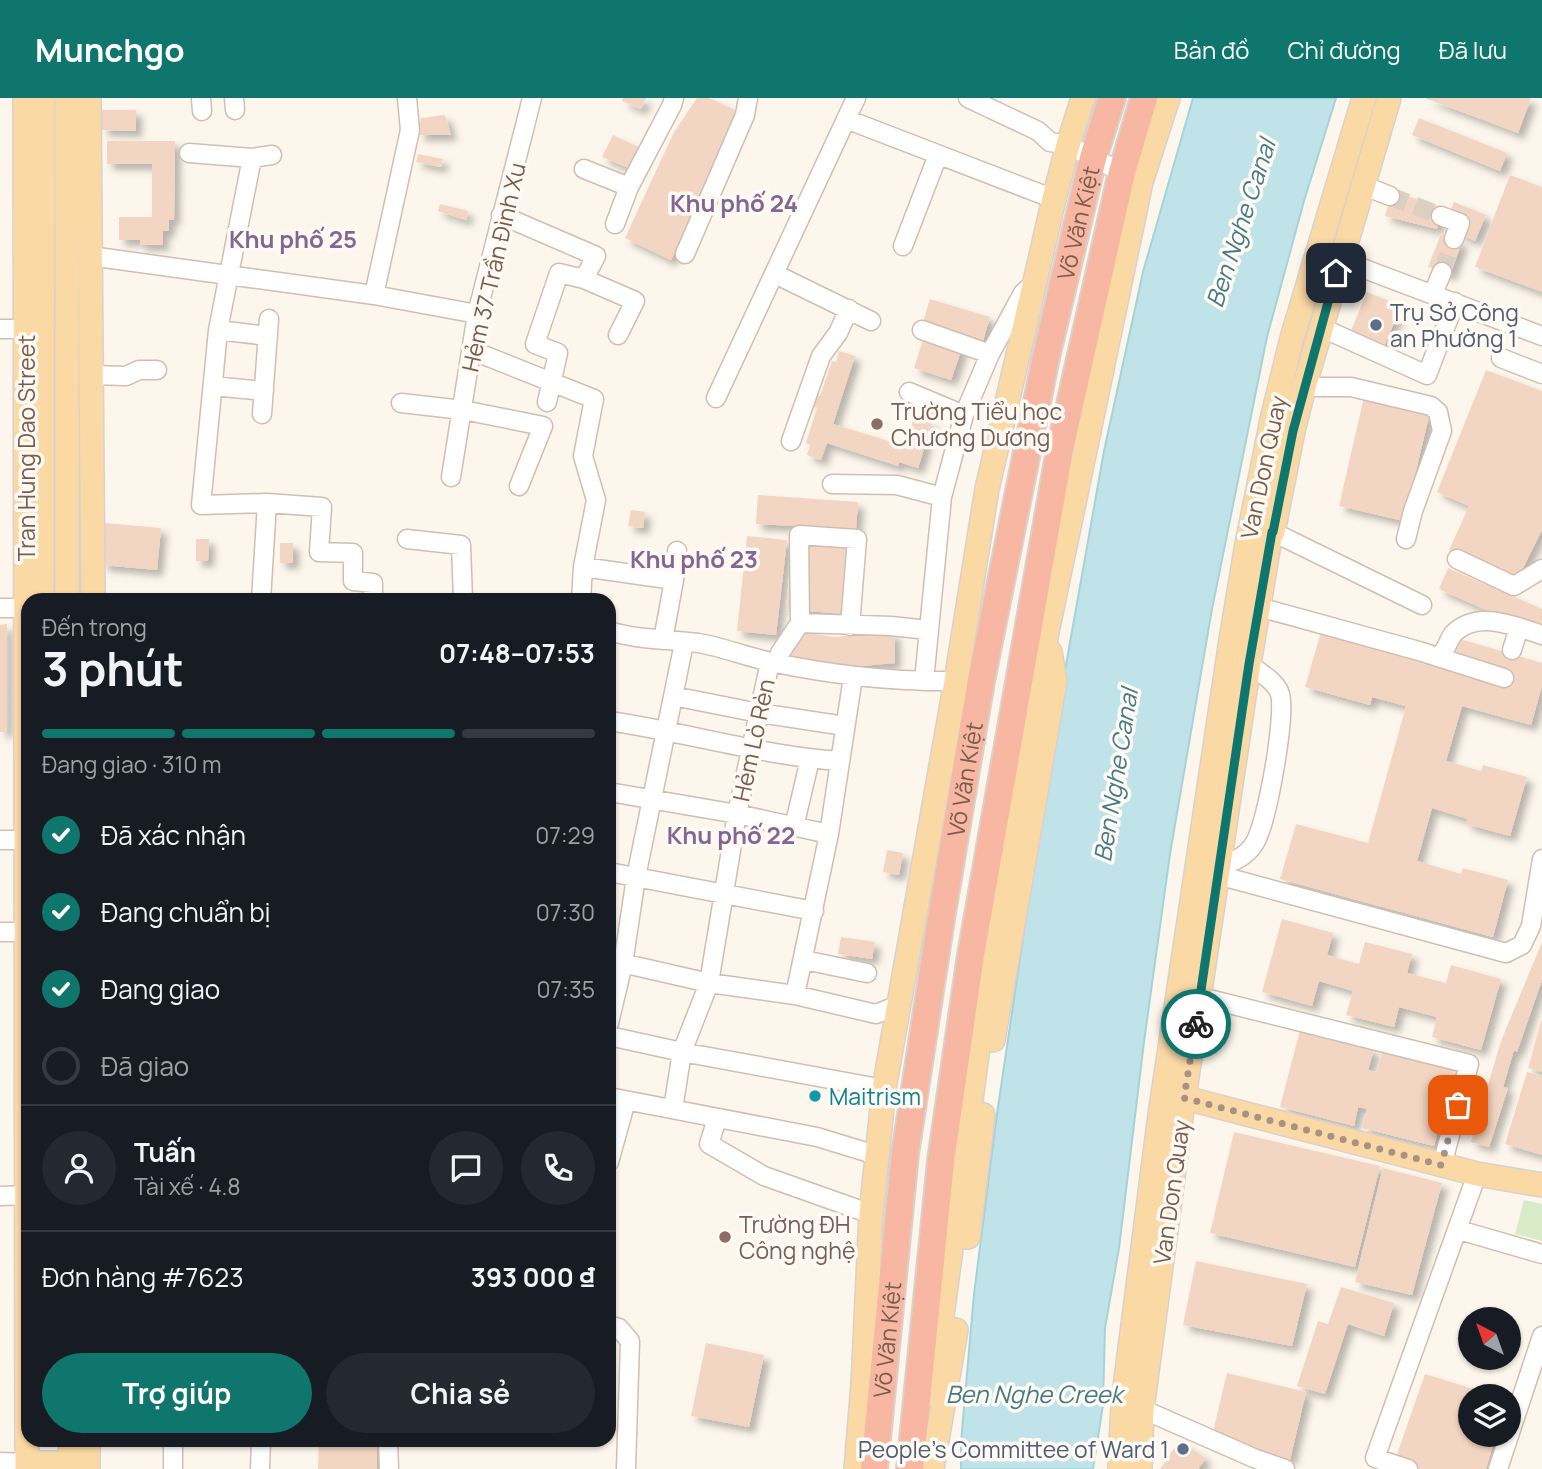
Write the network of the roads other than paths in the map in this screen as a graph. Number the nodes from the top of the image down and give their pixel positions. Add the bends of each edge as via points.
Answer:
1 (25, 98) edge
2 (43, 98) edge
3 (67, 98) edge
4 (89, 98) edge
5 (407, 98) edge
6 (532, 98) edge
7 (674, 98) edge
8 (748, 98) edge
9 (856, 98) edge
10 (968, 98) edge
11 (1083, 98) edge
12 (1112, 98) edge
13 (1364, 98) edge
14 (1389, 98) edge
15 (1163, 102) edge
16 (846, 119) junction
17 (1068, 145) junction
18 (189, 153) dead end
19 (272, 155) dead end
20 (938, 155) junction
21 (252, 158) junction
22 (1093, 158) junction
23 (584, 169) dead end
24 (1132, 177) junction
25 (1363, 185) junction
26 (629, 187) junction
27 (1390, 196) tunnel mouth
28 (1054, 200) junction
29 (501, 215) junction
30 (1441, 216) tunnel mouth
31 (615, 224) dead end
32 (1454, 239) dead end
33 (903, 246) dead end
34 (1317, 251) junction
35 (685, 254) dead end
36 (79, 256) junction
37 (34, 258) junction
38 (1341, 259) junction
39 (1442, 272) tunnel mouth
40 (775, 274) junction
41 (228, 276) junction
42 (584, 279) junction
43 (1035, 284) junction
44 (1433, 294) junction
45 (374, 295) junction
46 (1455, 302) junction
47 (849, 309) junction
48 (477, 314) junction
49 (871, 321) dead end
50 (1320, 327) junction
51 (0, 329) edge
52 (25, 329) junction
53 (218, 330) junction
54 (922, 331) dead end
55 (618, 334) dead end
56 (1542, 336) edge
57 (471, 350) junction
58 (990, 354) junction
59 (1501, 358) dead end
60 (157, 370) dead end
61 (1542, 374) edge
62 (90, 375) junction
63 (552, 382) junction
64 (214, 386) junction
65 (1304, 387) junction
66 (264, 391) junction
67 (909, 392) dead end
68 (716, 398) dead end
69 (547, 402) dead end
70 (401, 403) dead end
71 (463, 410) junction
72 (262, 414) dead end
73 (964, 415) junction
74 (91, 418) junction
75 (34, 419) junction
76 (67, 419) junction
77 (791, 441) dead end
78 (451, 477) dead end
79 (832, 484) dead end
80 (519, 486) dead end
81 (92, 488) junction
82 (46, 489) junction
83 (942, 497) junction
84 (267, 503) junction
85 (1273, 532) junction
86 (1406, 538) dead end
87 (407, 539) dead end
88 (677, 551) dead end
89 (1457, 559) dead end
90 (583, 567) junction
91 (1542, 569) edge
92 (674, 580) junction
93 (33, 593) edge
94 (66, 593) edge
95 (93, 593) edge
96 (261, 593) edge
97 (373, 593) edge
98 (463, 593) edge
99 (581, 593) edge
100 (1422, 605) dead end
101 (21, 606) edge
102 (1259, 607) junction
103 (0, 608) edge
104 (800, 623) junction
105 (850, 626) junction
106 (1518, 627) junction
107 (928, 630) junction
108 (1047, 632) junction
109 (616, 633) edge
110 (1542, 635) edge
111 (663, 640) junction
112 (684, 643) junction
113 (1513, 650) dead end
114 (1438, 657) junction
115 (775, 658) junction
116 (1249, 664) junction
117 (853, 677) junction
118 (1504, 678) dead end
119 (924, 681) junction
120 (956, 681) junction
121 (673, 696) junction
122 (759, 713) junction
123 (616, 722) edge
124 (845, 726) junction
125 (666, 729) junction
126 (751, 747) junction
127 (810, 759) junction
128 (839, 761) junction
129 (616, 793) edge
130 (652, 799) junction
131 (737, 814) junction
132 (794, 827) junction
133 (829, 834) junction
134 (0, 840) edge
135 (21, 840) edge
136 (1542, 859) edge
137 (1218, 871) junction
138 (616, 873) edge
139 (636, 877) junction
140 (725, 894) junction
141 (814, 911) junction
142 (0, 932) edge
143 (21, 932) edge
144 (804, 960) junction
145 (616, 962) edge
146 (867, 973) dead end
147 (709, 983) junction
148 (795, 995) junction
149 (1200, 998) junction
150 (898, 1005) junction
151 (876, 1014) junction
152 (893, 1035) junction
153 (616, 1038) edge
154 (682, 1052) junction
155 (884, 1089) junction
156 (1174, 1095) junction
157 (618, 1099) edge
158 (673, 1109) junction
159 (717, 1119) junction
160 (876, 1154) junction
161 (1441, 1165) junction
162 (1478, 1174) junction
163 (1542, 1185) edge
164 (21, 1195) edge
165 (0, 1196) edge
166 (871, 1214) junction
167 (1459, 1230) junction
168 (1542, 1254) edge
169 (616, 1327) edge
170 (1542, 1336) edge
171 (1132, 1406) junction
172 (173, 1447) edge
173 (261, 1447) edge
174 (388, 1447) edge
175 (79, 1457) edge
176 (37, 1461) edge
177 (910, 1461) edge
178 (0, 1462) edge
179 (173, 1469) edge
180 (260, 1469) edge
181 (389, 1469) edge
182 (626, 1469) edge
183 (856, 1469) edge
184 (874, 1469) edge
185 (932, 1469) edge
186 (1120, 1469) edge
187 (1140, 1469) edge
188 (1285, 1469) edge
189 (1408, 1469) edge
190 (1498, 1469) edge

1 - 37 main road, Tran Hung Dao Street
2 - 37 main road, Tran Hung Dao Street
3 - 36 main road, Tran Hung Dao Street
4 - 36 main road, Tran Hung Dao Street
5 - 45 street via 410,130
6 - 29 street, Hẻm 37 Trần Ðình Xu
7 - 26 street
8 - 35 street via 745,115
9 - 16 street
10 - 17 street via 1038,131 1050,142
11 - 17 main road, Võ Văn Kiệt
12 - 22 highway, Võ Văn Kiệt
13 - 34 main road, Van Don Quay
14 - 25 main road, Van Don Quay
15 - 24 highway, Võ Văn Kiệt
16 - 20 street
16 - 40 street
17 - 22 street
17 - 28 main road, Võ Văn Kiệt
18 - 21 street
19 - 21 street
20 - 28 street
20 - 33 street
21 - 41 street
22 - 24 street
22 - 184 highway, Võ Văn Kiệt via 1007,549 941,919 905,1154
23 - 26 street
24 - 108 main road, Võ Văn Kiệt
24 - 177 highway, Võ Văn Kiệt via 1060,449 971,955 941,1161
25 - 27 street
25 - 38 main road, Van Don Quay
26 - 31 street
28 - 43 main road, Võ Văn Kiệt
29 - 42 street via 596,256
29 - 48 street, Hẻm 37 Trần Ðình Xu
30 - 32 street via 1460,223
34 - 38 street
34 - 156 main road, Van Don Quay via 1273,415 1247,544
36 - 37 main road
36 - 41 street
36 - 62 main road, Tran Hung Dao Street
36 - 76 main road, Tran Hung Dao Street
37 - 52 main road, Tran Hung Dao Street
37 - 75 main road, Tran Hung Dao Street
38 - 44 street
38 - 50 main road, Van Don Quay
39 - 44 street
40 - 47 street
40 - 68 street
41 - 45 street
41 - 53 street
42 - 55 street via 635,301
42 - 63 street via 559,273 535,344 558,353
43 - 58 street via 1023,293
43 - 120 main road, Võ Văn Kiệt via 987,489
44 - 46 street
45 - 48 street
46 - 50 street via 1427,374
46 - 56 street
47 - 49 street
47 - 77 street via 821,356
48 - 57 street, Hẻm 37 Trần Ðình Xu
50 - 65 main road, Van Don Quay
51 - 52 street
52 - 75 main road, Tran Hung Dao Street
53 - 64 street
53 - 66 street via 268,327
54 - 58 street
57 - 63 street
57 - 71 street, Hẻm 37 Trần Ðình Xu
58 - 73 street
59 - 61 street
60 - 62 street via 126,376
62 - 74 main road, Tran Hung Dao Street
63 - 69 street
63 - 90 street via 594,398 583,456 596,500
64 - 66 street
64 - 84 street via 201,505
65 - 85 main road, Van Don Quay
65 - 86 street via 1369,390 1431,406 1438,412 1442,431
66 - 72 street
67 - 73 street
70 - 71 street
71 - 78 street, Hẻm 37 Trần Ðình Xu
71 - 80 street via 542,426
73 - 83 street
74 - 76 main road
74 - 81 main road, Tran Hung Dao Street
75 - 82 main road, Tran Hung Dao Street
76 - 82 main road, Tran Hung Dao Street
79 - 83 street via 897,485
81 - 82 main road
81 - 95 main road, Tran Hung Dao Street
82 - 93 main road, Tran Hung Dao Street
82 - 94 main road, Tran Hung Dao Street
83 - 107 street
84 - 96 street
84 - 97 street via 321,507 319,552 353,553 353,582 373,583
85 - 100 street
85 - 102 main road, Van Don Quay
87 - 98 street via 461,545
88 - 92 street
89 - 91 street via 1514,586
90 - 92 street
90 - 99 street
92 - 111 street
101 - 103 street
102 - 114 street
102 - 116 main road, Van Don Quay
104 - 105 street
104 - 105 street via 799,535 857,539
104 - 115 street
105 - 107 street
106 - 110 street
106 - 113 street
106 - 114 street via 1484,619 1452,635
107 - 119 street
108 - 177 main road, Võ Văn Kiệt via 991,950 937,1353
108 - 185 main road, Võ Văn Kiệt via 1055,681 992,1045 951,1369
109 - 111 street
111 - 112 street
112 - 115 street
112 - 121 street
114 - 118 street
115 - 117 street
115 - 122 street, Hẻm Lò Rèn
116 - 137 main road, Van Don Quay
116 - 137 street via 1280,692 1274,765 1265,816 1254,844
117 - 119 street
117 - 124 street
119 - 120 street
120 - 150 main road, Võ Văn Kiệt
121 - 122 street
121 - 125 street
122 - 124 street
122 - 126 street, Hẻm Lò Rèn
123 - 125 street
124 - 128 street
125 - 126 street
125 - 130 street
126 - 127 street
126 - 131 street, Hẻm Lò Rèn
127 - 128 street
127 - 132 street
128 - 133 street
129 - 130 street
130 - 131 street
130 - 139 street
131 - 132 street
131 - 140 street, Hẻm Lò Rèn
132 - 133 street
133 - 141 street
134 - 135 street
136 - 137 street via 1531,926 1522,945 1506,953
137 - 149 main road, Van Don Quay
138 - 139 street
139 - 140 street
139 - 145 street
140 - 141 street
140 - 147 street, Hẻm Lò Rèn
141 - 144 street
142 - 143 street
144 - 146 street
144 - 148 street
145 - 147 street
147 - 148 street
147 - 154 street, Hẻm Lò Rèn
148 - 151 street
149 - 156 main road, Van Don Quay
149 - 161 street via 1469,1064
150 - 151 street
150 - 152 main road, Võ Văn Kiệt
151 - 152 street
152 - 155 main road, Võ Văn Kiệt
153 - 154 street
154 - 155 street
154 - 158 street, Hẻm Lò Rèn
155 - 160 main road, Võ Văn Kiệt
156 - 161 main road
156 - 171 main road, Van Don Quay
157 - 158 street
158 - 159 street
159 - 160 street via 817,1137
159 - 166 street via 709,1144 764,1176
160 - 166 main road, Võ Văn Kiệt
161 - 162 main road
162 - 163 main road
162 - 167 street
164 - 165 street
166 - 183 main road, Võ Văn Kiệt
167 - 168 street
167 - 189 street via 1375,1458
169 - 182 street via 630,1341
170 - 190 street
171 - 186 main road, Van Don Quay
171 - 187 main road, Van Don Quay
171 - 188 street
172 - 179 street
173 - 180 street
174 - 181 street
175 - 176 main road
176 - 178 street

